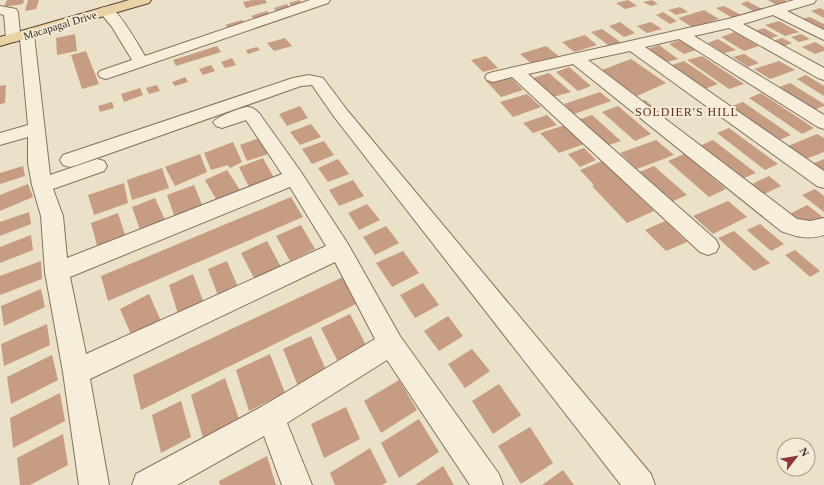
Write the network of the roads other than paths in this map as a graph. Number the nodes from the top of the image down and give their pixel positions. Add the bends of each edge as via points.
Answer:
1 (144, 0) edge
2 (323, 0) edge
3 (809, 0) edge
4 (817, 0) edge
5 (124, 2) edge
6 (824, 3) edge
7 (0, 10) edge
8 (106, 11) junction
9 (776, 11) junction
10 (731, 23) junction
11 (683, 35) junction
12 (824, 36) edge
13 (14, 38) edge
14 (633, 46) junction
15 (577, 59) junction
16 (141, 62) junction
17 (516, 72) junction
18 (106, 74) dead end
19 (824, 75) edge
20 (493, 77) dead end
21 (824, 123) edge
22 (37, 129) junction
23 (0, 139) edge
24 (70, 160) dead end
25 (294, 177) junction
26 (824, 181) edge
27 (42, 185) junction
28 (824, 226) edge
29 (708, 246) dead end
30 (340, 250) junction
31 (57, 272) junction
32 (392, 344) junction
33 (76, 372) junction
34 (271, 416) junction
35 (94, 485) edge
36 (147, 485) edge
37 (297, 485) edge
38 (488, 485) edge
39 (640, 485) edge

1 - 5 main road, Macapagal Drive
2 - 16 street
3 - 9 street
4 - 6 street
5 - 8 main road, Macapagal Drive
7 - 13 street via 11,12
8 - 13 main road, Macapagal Drive
8 - 16 street
9 - 10 street
9 - 12 street
10 - 11 street
10 - 19 street
11 - 14 street
11 - 21 street
13 - 22 street
14 - 15 street
14 - 26 street
15 - 17 street
15 - 28 street via 789,224 810,231
16 - 18 street
17 - 20 street
17 - 29 street
22 - 23 street
22 - 27 street via 38,163
24 - 39 street via 299,81 317,81 368,148
25 - 27 street via 253,116 248,114
25 - 30 street
25 - 31 street
27 - 31 street via 52,216
30 - 32 street
30 - 33 street
31 - 33 street
32 - 34 street
32 - 38 street
33 - 35 street
34 - 36 street
34 - 37 street

